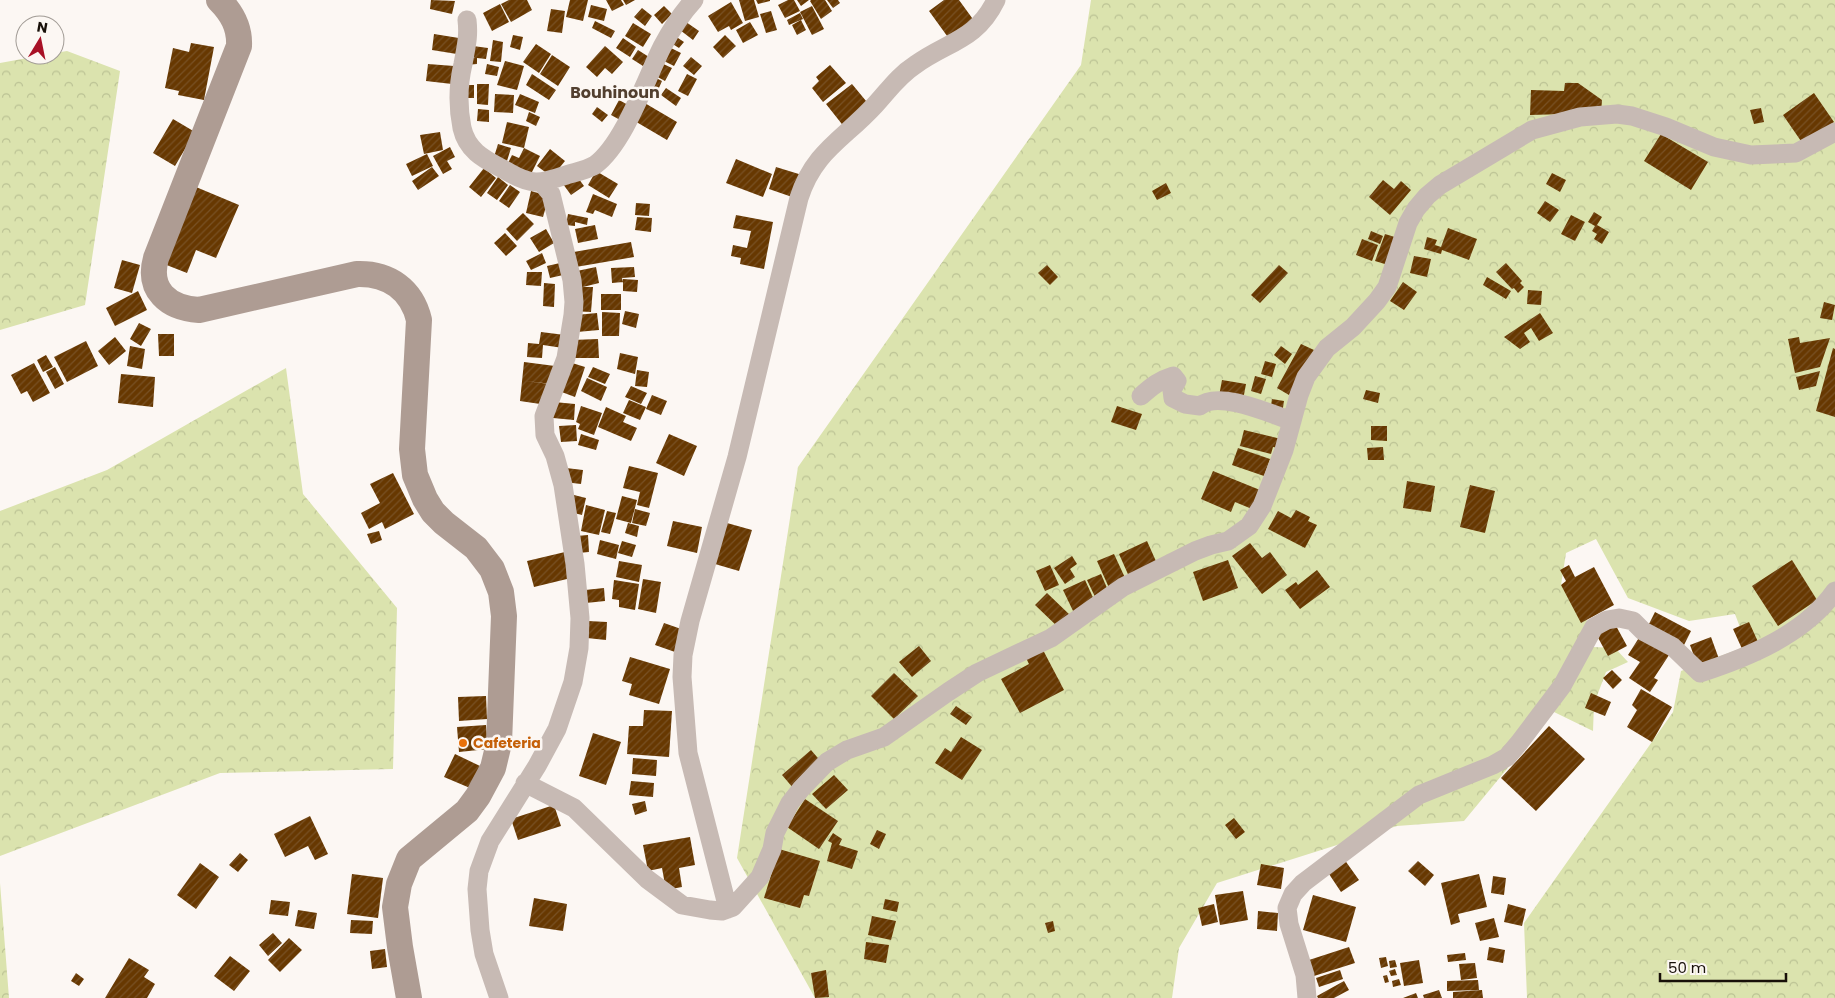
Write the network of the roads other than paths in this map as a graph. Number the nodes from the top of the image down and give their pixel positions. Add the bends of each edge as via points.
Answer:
1 (219, 0) edge
2 (694, 0) edge
3 (996, 0) edge
4 (467, 20) dead end
5 (1835, 132) edge
6 (542, 183) junction
7 (1141, 396) dead end
8 (1292, 421) junction
9 (1835, 591) edge
10 (525, 783) junction
11 (728, 909) junction
12 (409, 998) edge
13 (499, 998) edge
14 (1307, 998) edge

1 - 12 main road via 237,25 239,46 156,258 154,275 159,291 172,303 199,310 357,274 376,275 402,288 413,303 419,320 412,449 419,488 444,523 485,558 501,592 504,616 499,743 492,768 467,811 409,859 396,895 400,947
2 - 6 street via 662,46 634,109 610,150 585,170
3 - 11 street via 984,20 967,36 928,56 894,82 862,119 821,156 799,198 737,457 683,655 688,754
4 - 6 street via 460,101 466,139 478,156 488,162 521,179
5 - 8 street via 1796,153 1752,155 1714,147 1647,120 1617,114 1580,117 1532,130 1440,185 1416,209 1402,238 1386,287 1366,315 1327,348 1312,367 1302,386
6 - 10 street via 551,194 573,290 566,358 544,416 544,435 555,456 563,485 575,564 580,633 577,665 566,706 548,748
7 - 8 street via 1156,382 1173,376 1177,381 1172,390 1173,398 1185,404 1200,406 1215,400 1231,402
8 - 11 street via 1262,506 1249,526 1228,541 1194,552 1123,587 1051,638 977,673 884,737 847,750 827,762 786,810 760,877
9 - 14 street via 1816,614 1782,637 1738,660 1700,673 1673,648 1643,631 1633,621 1619,618 1594,627 1562,686 1507,756 1493,765 1419,795 1302,883 1293,894 1287,908 1289,924 1302,962
10 - 11 street via 574,808 647,879 682,905 703,910
10 - 13 street via 490,840 479,871 480,930 486,962

